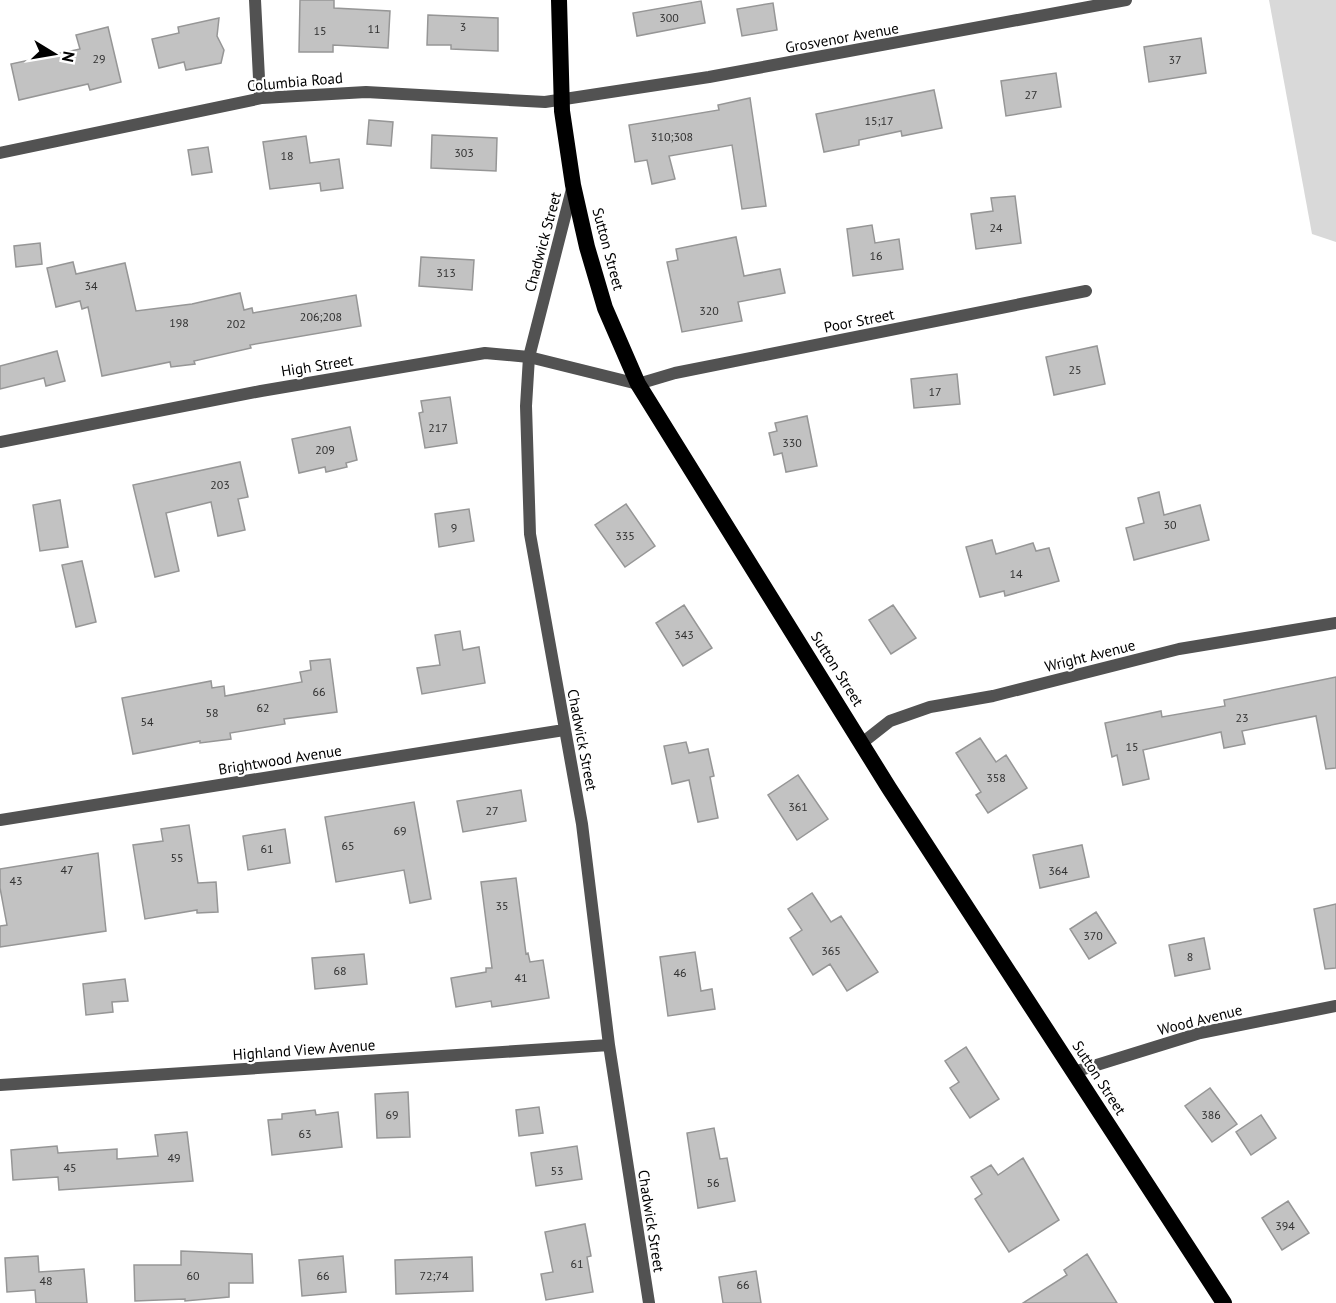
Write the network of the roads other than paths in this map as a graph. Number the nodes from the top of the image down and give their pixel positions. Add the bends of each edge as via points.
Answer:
1 (255, 0) edge
2 (559, 0) edge
3 (1126, 0) edge
4 (260, 98) junction
5 (562, 99) junction
6 (0, 153) edge
7 (573, 185) junction
8 (1086, 291) dead end
9 (529, 357) junction
10 (638, 384) junction
11 (0, 442) edge
12 (1336, 623) edge
13 (564, 730) junction
14 (862, 743) junction
15 (0, 820) edge
16 (1336, 1006) edge
17 (609, 1045) junction
18 (1074, 1072) junction
19 (0, 1085) edge
20 (649, 1303) edge
21 (1224, 1303) edge

1 - 4 street
2 - 5 highway, Sutton Street
3 - 5 street, Grosvenor Avenue
4 - 5 street, Columbia Road via 366,92 545,102
4 - 6 street, Columbia Road
5 - 7 highway, Sutton Street
7 - 9 street, Chadwick Street
7 - 10 highway, Sutton Street via 606,308
8 - 10 street, Poor Street
9 - 10 street, High Street
9 - 11 street, High Street via 485,352
9 - 13 street, Chadwick Street via 526,406 530,534
10 - 14 highway, Sutton Street
12 - 14 street, Wright Avenue via 1179,649 993,696 930,707 890,721
13 - 15 street, Brightwood Avenue
13 - 17 street, Chadwick Street via 582,824
14 - 18 highway, Sutton Street
16 - 18 street, Wood Avenue via 1200,1033
17 - 19 street, Highland View Avenue
17 - 20 street, Chadwick Street
18 - 21 highway, Sutton Street

